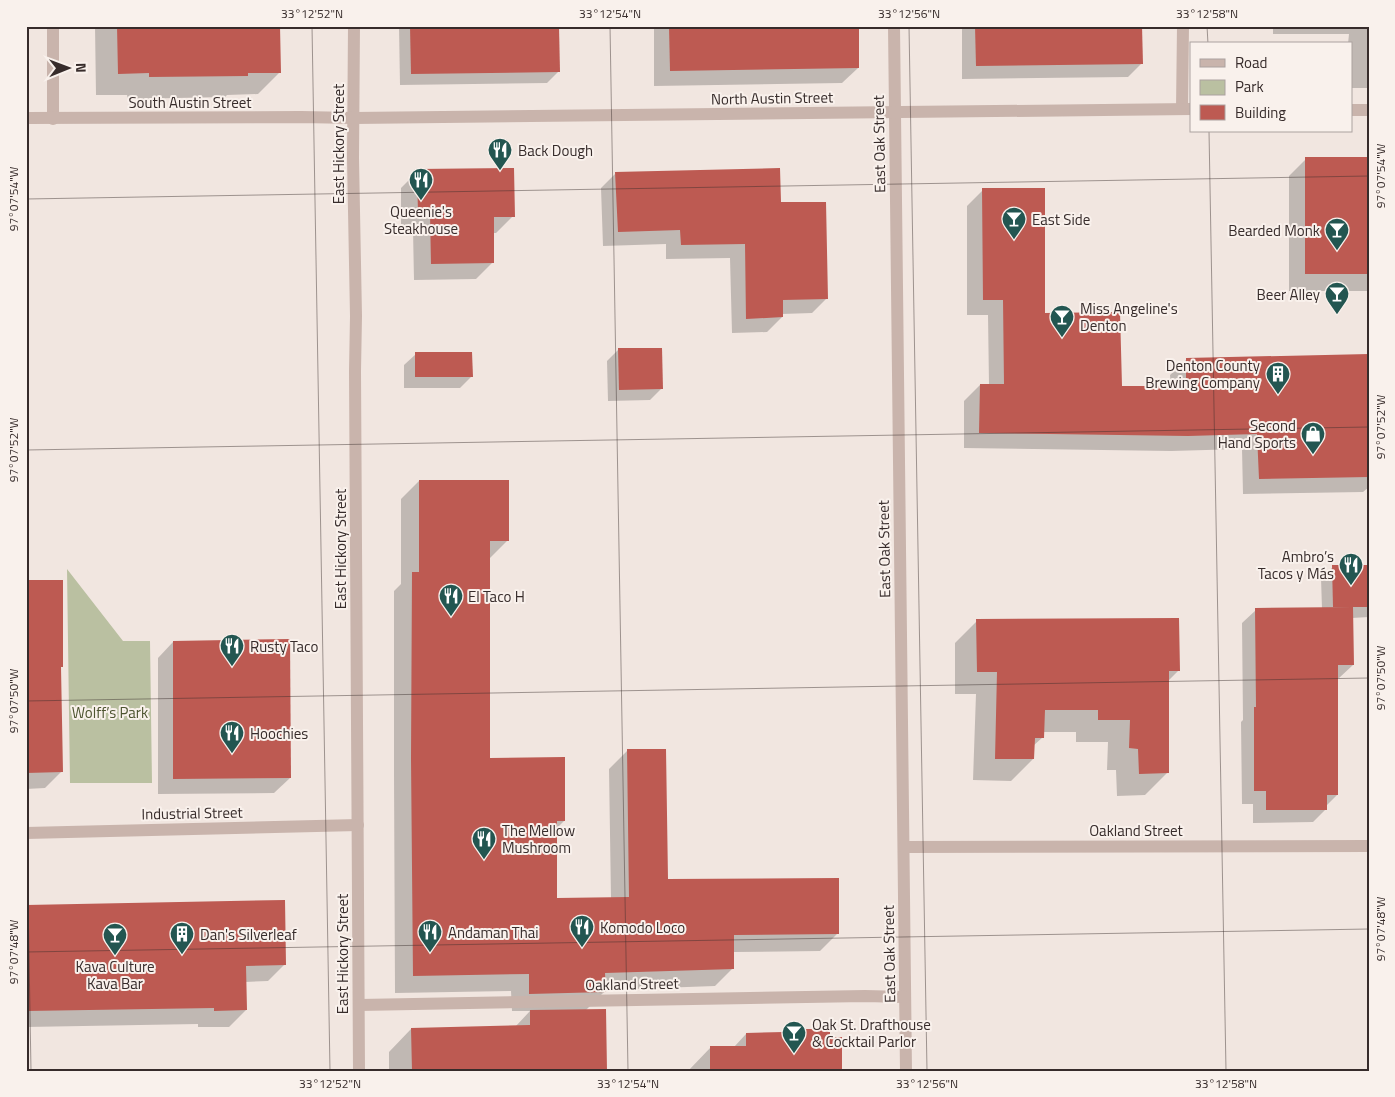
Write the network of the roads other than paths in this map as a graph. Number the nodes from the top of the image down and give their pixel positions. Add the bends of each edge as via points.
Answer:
1 (53, 26) edge
2 (354, 26) edge
3 (894, 26) edge
4 (1183, 26) edge
5 (1187, 110) edge
6 (1352, 110) edge
7 (1369, 110) edge
8 (895, 112) junction
9 (26, 118) edge
10 (354, 118) junction
11 (53, 119) junction
12 (358, 825) junction
13 (26, 833) edge
14 (1369, 846) edge
15 (904, 847) junction
16 (906, 997) junction
17 (358, 1005) junction
18 (359, 1071) edge
19 (906, 1071) edge

1 - 11 street
2 - 10 street, East Hickory Street
3 - 8 street, East Oak Street
4 - 5 street
5 - 8 street, North Austin Street
6 - 7 street
8 - 10 street, North Austin Street
8 - 15 street, East Oak Street
9 - 11 street, South Austin Street
10 - 11 street, South Austin Street
10 - 12 street, East Hickory Street
12 - 13 street, Industrial Street
12 - 17 street, East Hickory Street
14 - 15 street, Oakland Street
15 - 16 street, East Oak Street
16 - 17 street, Oakland Street
16 - 19 street, East Oak Street
17 - 18 street, East Hickory Street

